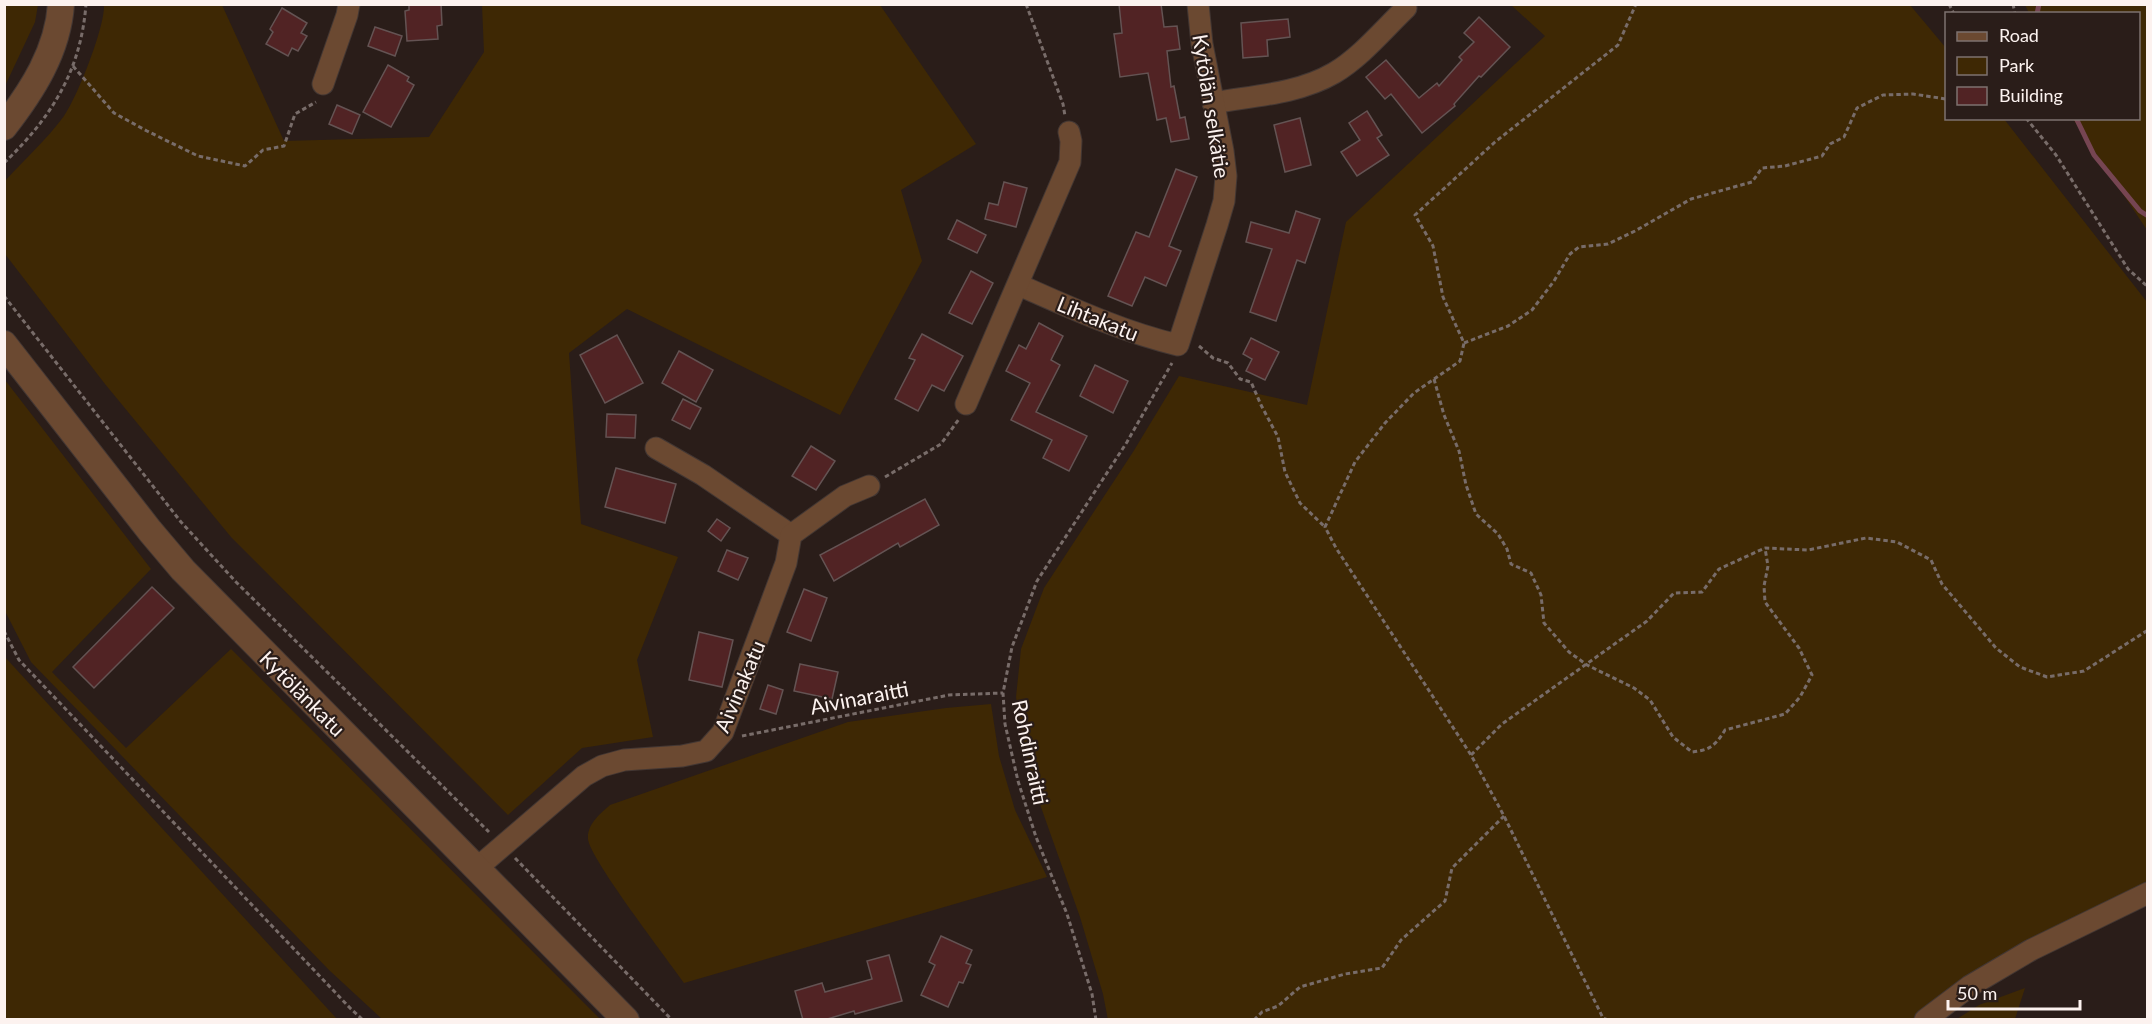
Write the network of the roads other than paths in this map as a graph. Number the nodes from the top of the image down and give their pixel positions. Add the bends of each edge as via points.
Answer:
1 (61, 4) edge
2 (348, 4) edge
3 (1198, 4) edge
4 (1406, 8) dead end
5 (323, 84) road end
6 (1213, 103) junction
7 (14, 111) edge
8 (4, 127) edge
9 (1069, 132) road end
10 (1019, 285) junction
11 (4, 344) edge
12 (1187, 345) joint
13 (966, 404) road end
14 (656, 448) dead end
15 (869, 486) road end
16 (791, 535) junction
17 (477, 868) junction
18 (2148, 893) edge
19 (626, 1020) edge
20 (1925, 1020) edge

1 - 7 street via 60,21 39,78
2 - 5 street
3 - 6 street, Kytölän selkätie
4 - 6 street via 1334,73 1309,84
6 - 12 street, Kytölän selkätie via 1226,176 1224,201
7 - 8 street
9 - 10 street via 1070,162
10 - 12 street, Lihtakatu via 1109,324 1149,338
10 - 13 street
11 - 17 street, Kytölänkatu via 183,570
14 - 16 street via 713,481
15 - 16 street via 846,496
16 - 17 street, Aivinakatu via 786,563 723,732 706,751 602,766 584,776
17 - 19 street, Kytölänkatu
18 - 20 street via 2031,950 1970,986

